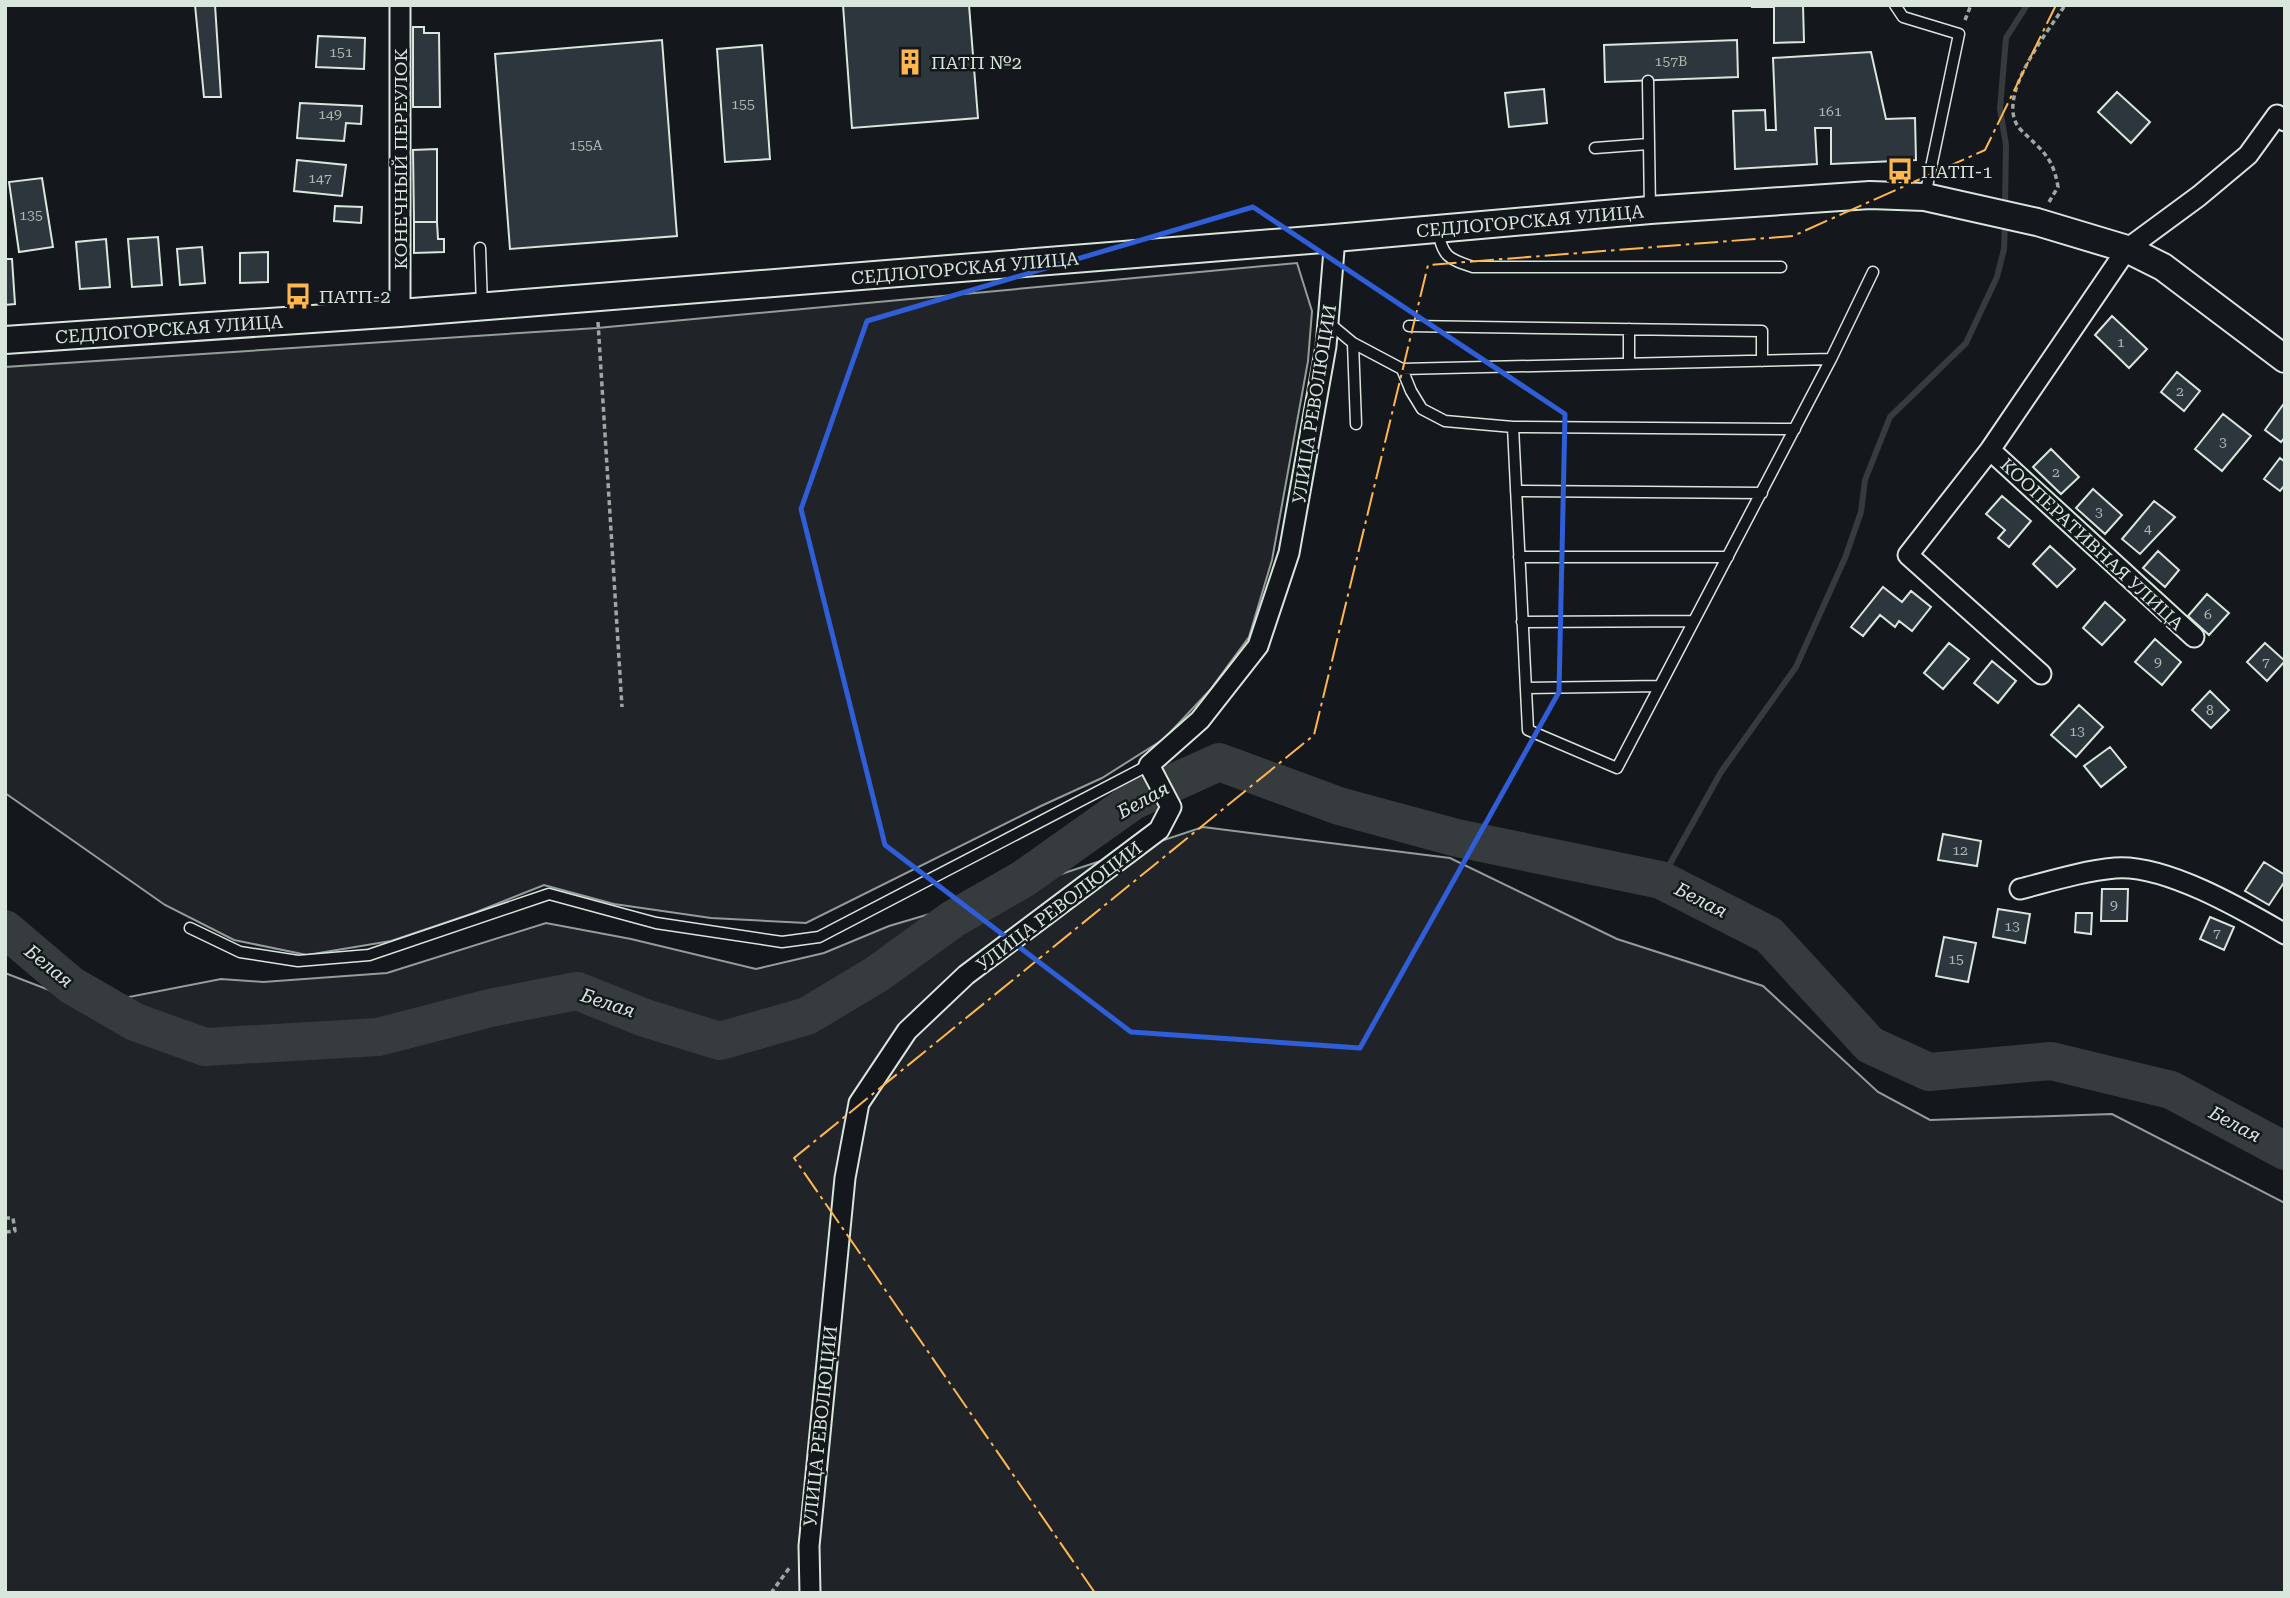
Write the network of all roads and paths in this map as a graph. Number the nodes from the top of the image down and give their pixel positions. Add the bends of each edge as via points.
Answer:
1 (400, 5) edge
2 (1895, 5) edge
3 (2065, 5) edge
4 (1648, 81) dead end
5 (2285, 121) edge
6 (1648, 144) junction
7 (1595, 148) dead end
8 (1924, 197) junction
9 (1650, 210) junction
10 (2037, 222) junction
11 (1438, 229) junction
12 (1335, 238) junction
13 (480, 248) dead end
14 (2127, 249) junction
15 (1781, 267) dead end
16 (1872, 272) dead end
17 (482, 307) junction
18 (400, 313) junction
19 (598, 322) dead end
20 (1328, 323) junction
21 (1409, 326) dead end
22 (1629, 329) junction
23 (5, 340) edge
24 (1353, 343) junction
25 (1831, 359) junction
26 (2285, 359) edge
27 (1762, 361) junction
28 (1629, 364) junction
29 (1402, 369) junction
30 (1356, 424) dead end
31 (1513, 428) junction
32 (1795, 429) junction
33 (1990, 450) junction
34 (1516, 491) junction
35 (1762, 493) junction
36 (1519, 557) junction
37 (1728, 557) junction
38 (1694, 621) junction
39 (1522, 622) junction
40 (2194, 637) dead end
41 (2041, 674) dead end
42 (1660, 686) junction
43 (1526, 688) junction
44 (622, 707) dead end
45 (1149, 765) junction
46 (2020, 889) dead end
47 (190, 928) dead end
48 (2285, 934) edge
49 (5, 1218) edge
50 (5, 1232) edge
51 (810, 1593) edge

1 - 18 street, КОНЕЧНЫЙ ПЕРЕУЛОК
2 - 8 lane via 1903,17 1959,34
3 - 10 path via 2016,85 2011,110 2018,127 2041,146 2055,168 2058,187
4 - 6 lane
5 - 14 street, КООПЕРАТИВНАЯ УЛИЦА via 2277,115 2248,155
6 - 7 lane
6 - 9 lane
8 - 9 street, СЕДЛОГОРСКАЯ УЛИЦА via 1870,195
8 - 10 street, СЕДЛОГОРСКАЯ УЛИЦА
9 - 11 street, СЕДЛОГОРСКАЯ УЛИЦА
10 - 14 street, СЕДЛОГОРСКАЯ УЛИЦА
11 - 12 street, СЕДЛОГОРСКАЯ УЛИЦА
11 - 15 lane via 1440,247 1451,259 1473,267
12 - 17 street, СЕДЛОГОРСКАЯ УЛИЦА
12 - 20 street, УЛИЦА РЕВОЛЮЦИИ
13 - 17 lane
14 - 26 street, СЕДЛОГОРСКАЯ УЛИЦА via 2163,267
14 - 33 street, КООПЕРАТИВНАЯ УЛИЦА
16 - 25 lane
17 - 18 street, СЕДЛОГОРСКАЯ УЛИЦА
18 - 23 street, СЕДЛОГОРСКАЯ УЛИЦА
19 - 44 path
20 - 24 lane
20 - 45 street, УЛИЦА РЕВОЛЮЦИИ via 1289,553 1258,646 1200,720
21 - 22 lane
22 - 27 lane via 1762,331
22 - 28 lane
24 - 29 lane
24 - 30 lane
25 - 27 lane
25 - 32 lane
27 - 28 lane
28 - 29 lane
29 - 31 lane via 1422,409 1445,421
31 - 32 lane
31 - 34 lane
32 - 35 lane
33 - 40 street, КООПЕРАТИВНАЯ УЛИЦА
33 - 41 street, КООПЕРАТИВНАЯ УЛИЦА via 1908,555
34 - 35 lane
34 - 36 lane
35 - 37 lane
36 - 37 lane
36 - 39 lane
37 - 38 lane
38 - 39 lane
38 - 42 lane
39 - 43 lane
42 - 43 lane
42 - 43 lane via 1617,768 1528,730
45 - 47 lane via 819,937 782,942 656,923 549,894 369,956 298,961 240,952
45 - 51 street, УЛИЦА РЕВОЛЮЦИИ via 1171,807 1159,830 966,975 907,1031 859,1103 844,1191 809,1546
46 - 48 street via 2117,868 2150,872 2184,882
49 - 50 path via 13,1218 15,1231

